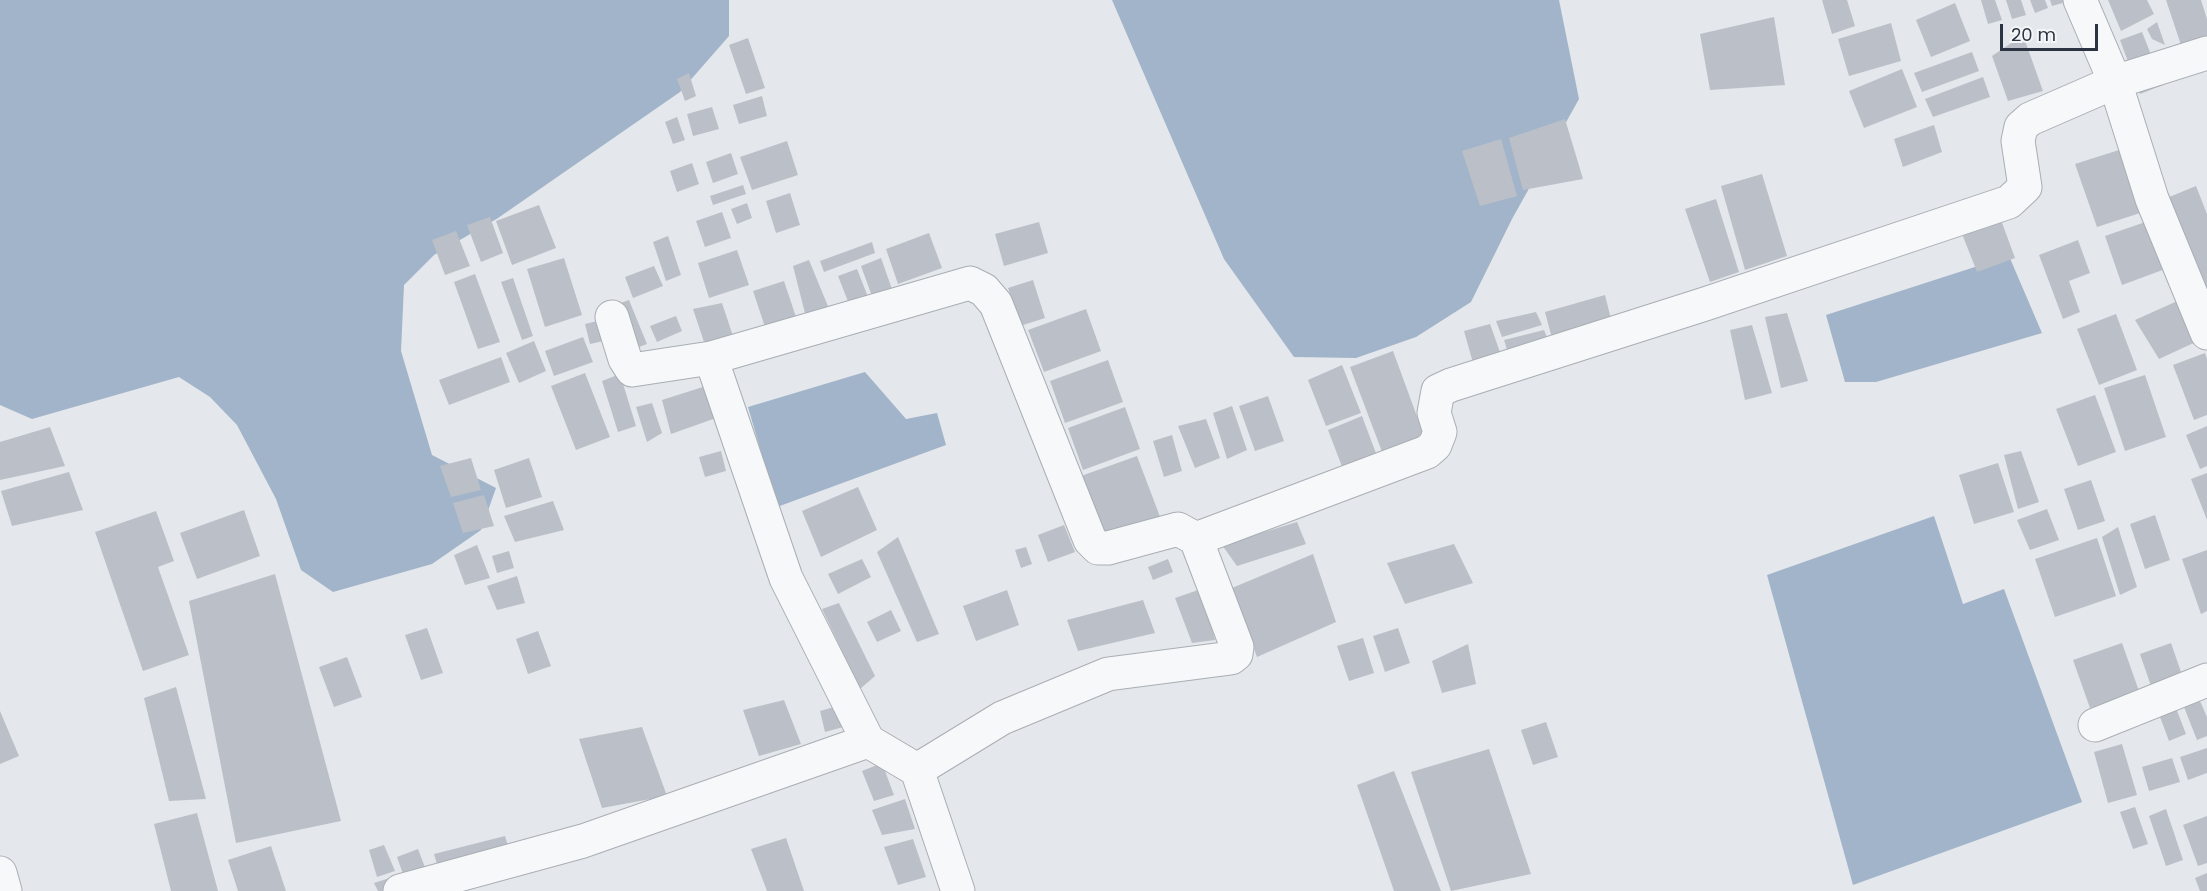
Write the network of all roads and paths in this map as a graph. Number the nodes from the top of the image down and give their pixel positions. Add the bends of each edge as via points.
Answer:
1 (2080, 0) edge
2 (2207, 53) edge
3 (2115, 82) junction
4 (612, 317) dead end
5 (2207, 333) edge
6 (711, 358) junction
7 (1196, 539) junction
8 (2207, 680) edge
9 (2095, 725) dead end
10 (868, 741) junction
11 (917, 770) junction
12 (0, 873) edge
13 (5, 891) edge
14 (400, 891) edge
15 (958, 891) edge

1 - 3 street
2 - 3 street
3 - 5 street via 2152,199
3 - 7 street via 2020,127 2018,141 2025,187 2009,202 1451,385 1438,392 1434,413 1440,432 1427,452
4 - 6 street via 632,370
6 - 7 street via 970,283 984,290 996,304 1090,540 1098,548 1108,548 1178,530
6 - 10 street via 786,578
7 - 11 street via 1237,647 1236,654 1231,658 1108,674 1002,718
8 - 9 street
10 - 11 street
10 - 14 street via 583,841
11 - 15 street
12 - 13 street

